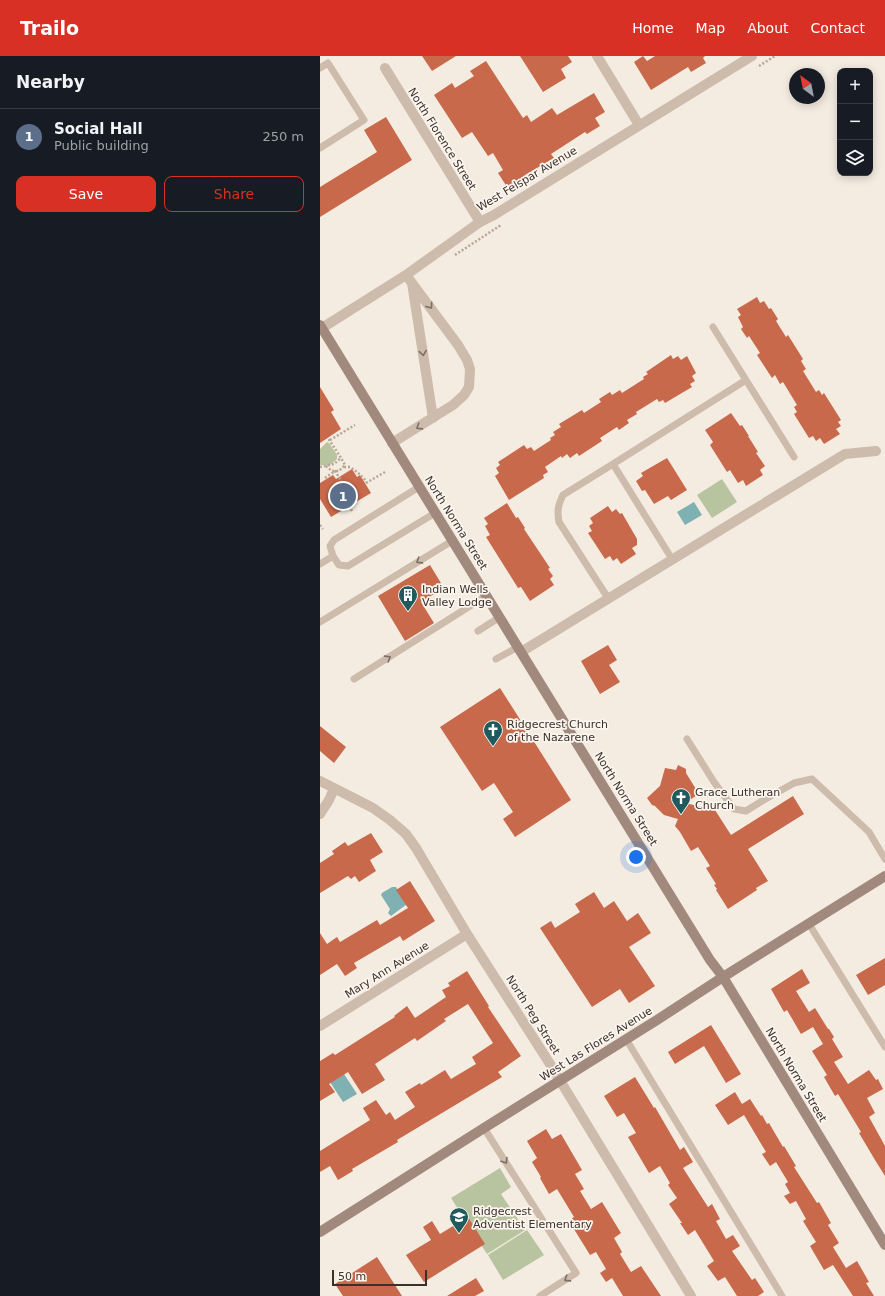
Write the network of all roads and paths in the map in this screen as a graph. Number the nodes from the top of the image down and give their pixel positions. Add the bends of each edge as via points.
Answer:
1 (597, 56) edge
2 (752, 56) edge
3 (320, 68) edge
4 (385, 68) dead end
5 (639, 125) junction
6 (320, 148) edge
7 (480, 222) junction
8 (409, 278) junction
9 (713, 327) dead end
10 (321, 328) edge
11 (746, 380) junction
12 (433, 418) junction
13 (355, 424) dead end
14 (392, 443) junction
15 (876, 451) dead end
16 (794, 457) dead end
17 (341, 458) junction
18 (613, 464) junction
19 (326, 466) junction
20 (320, 467) edge
21 (344, 467) junction
22 (336, 471) junction
23 (385, 472) dead end
24 (324, 478) dead end
25 (342, 484) dead end
26 (419, 487) junction
27 (350, 506) dead end
28 (352, 511) dead end
29 (435, 513) junction
30 (320, 525) edge
31 (323, 529) dead end
32 (452, 541) junction
33 (333, 556) junction
34 (672, 559) junction
35 (320, 564) edge
36 (486, 596) junction
37 (608, 598) junction
38 (500, 618) junction
39 (320, 622) edge
40 (478, 631) dead end
41 (519, 649) junction
42 (496, 659) dead end
43 (354, 679) dead end
44 (686, 739) dead end
45 (320, 781) edge
46 (334, 789) junction
47 (320, 814) edge
48 (885, 859) edge
49 (885, 876) edge
50 (809, 924) junction
51 (467, 934) junction
52 (724, 977) junction
53 (320, 1026) edge
54 (626, 1039) junction
55 (885, 1047) edge
56 (560, 1081) junction
57 (484, 1128) junction
58 (320, 1232) edge
59 (885, 1245) edge
60 (540, 1296) edge
61 (691, 1296) edge
62 (782, 1296) edge

1 - 5 street
2 - 5 street, West Felspar Avenue
3 - 6 lane via 328,63 364,120
4 - 7 street, North Florence Street
5 - 7 street, West Felspar Avenue
7 - 8 street, West Felspar Avenue
8 - 10 street, West Felspar Avenue
8 -> 12 street
8 -> 12 street via 458,345 470,369 469,387 464,395
9 - 11 lane
10 - 14 main road, North Norma Street
11 - 16 lane
11 - 18 lane
12 -> 14 street
13 - 17 path via 329,439
14 - 26 main road, North Norma Street
15 - 34 street via 845,454
17 - 19 path
17 - 21 path
18 - 34 lane
18 - 37 lane via 563,495 557,513 559,522
19 - 20 path
19 - 22 path
21 - 22 path
21 - 23 path via 350,467 363,476 366,483
22 - 24 path
22 - 25 path
26 - 29 main road, North Norma Street
26 - 33 lane via 334,540 330,546
27 - 28 path
29 - 32 main road, North Norma Street
29 - 33 lane via 348,566 339,565
30 - 31 path
32 - 36 main road, North Norma Street
32 -> 39 lane
33 - 35 lane
34 - 37 street
36 - 38 main road, North Norma Street
43 -> 36 lane
37 - 41 street
38 - 40 lane
38 - 41 main road, North Norma Street
41 - 42 lane
41 - 52 main road, North Norma Street via 710,960
44 - 48 lane via 734,808 746,811 794,783 812,779 869,832
45 - 46 street, North Peg Street
46 - 47 street
46 - 51 street, North Peg Street via 373,808 406,834 428,866
49 - 50 main road, West Las Flores Avenue
50 - 52 main road, West Las Flores Avenue
50 - 55 lane
51 - 53 street, Mary Ann Avenue
51 - 56 street, North Peg Street
52 - 54 main road, West Las Flores Avenue
52 - 59 main road, North Norma Street
54 - 56 main road, West Las Flores Avenue
54 - 62 lane
56 - 57 main road, West Las Flores Avenue
56 - 61 street, North Peg Street
57 - 58 main road, West Las Flores Avenue
57 -> 60 lane via 576,1273

